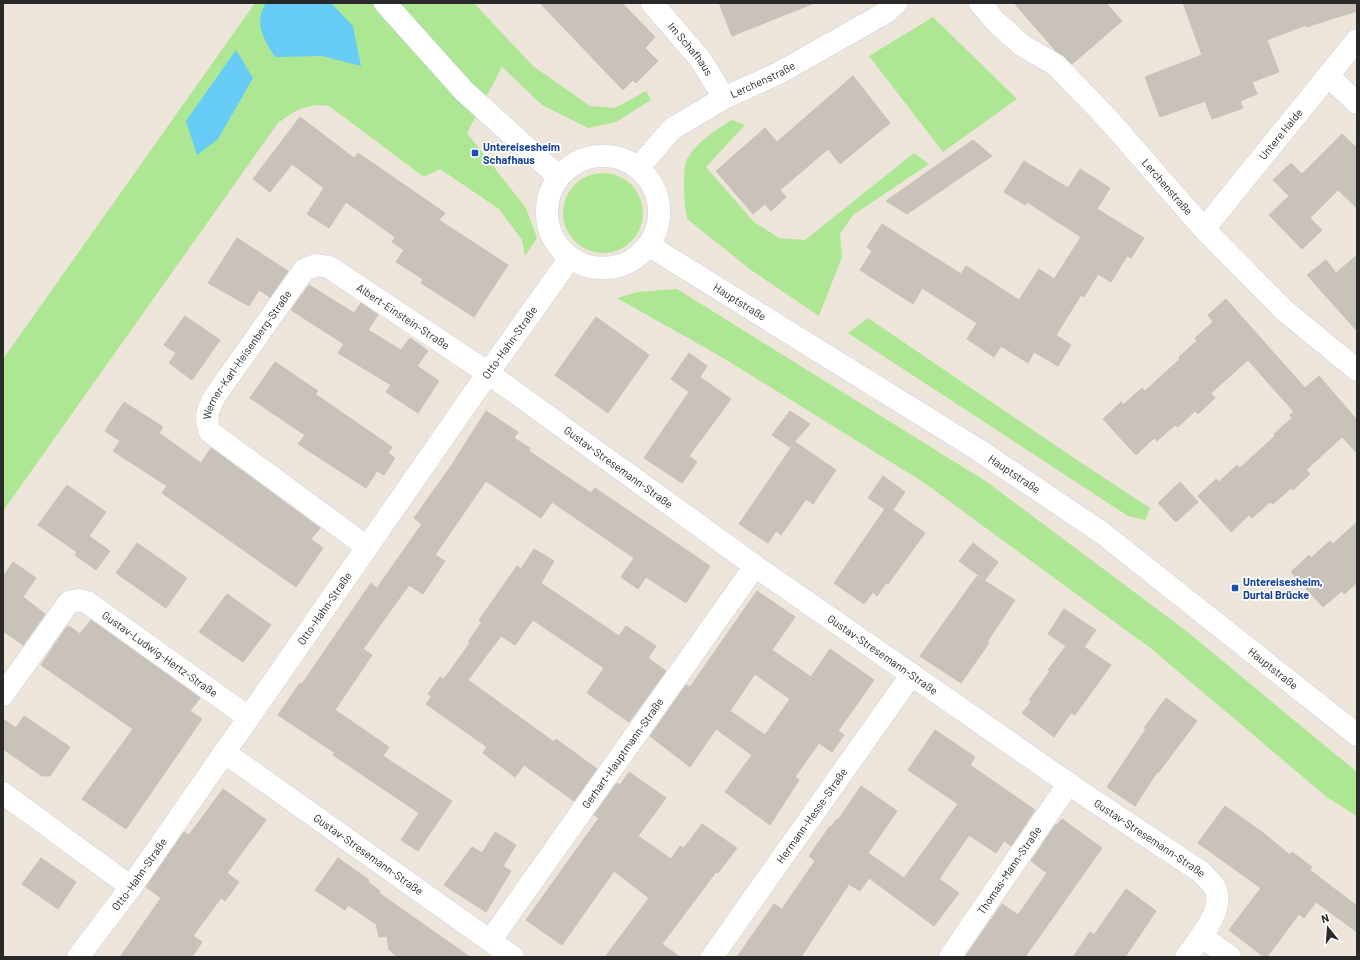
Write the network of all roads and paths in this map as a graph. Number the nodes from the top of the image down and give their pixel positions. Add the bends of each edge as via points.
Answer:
1 (385, 3) edge
2 (652, 3) edge
3 (980, 3) edge
4 (887, 6) edge
5 (1357, 40) edge
6 (1328, 76) junction
7 (724, 98) junction
8 (1357, 104) edge
9 (638, 168) junction
10 (559, 177) junction
11 (1204, 228) junction
12 (648, 245) junction
13 (570, 258) junction
14 (316, 265) joint
15 (1357, 370) edge
16 (488, 373) junction
17 (367, 547) junction
18 (755, 566) junction
19 (912, 674) junction
20 (3, 695) edge
21 (248, 717) junction
22 (1357, 735) edge
23 (224, 752) junction
24 (1069, 783) junction
25 (3, 794) edge
26 (130, 887) junction
27 (1201, 936) junction
28 (490, 941) junction
29 (78, 957) edge
30 (513, 957) edge
31 (712, 957) edge
32 (950, 957) edge
33 (1186, 957) edge
34 (1230, 957) edge

1 - 10 street via 464,91
2 - 7 street, Im Schafhaus via 701,60
3 - 11 street, Lerchenstraße via 996,22 1023,46 1056,65 1108,119
4 - 7 street, Lerchenstraße via 779,73
5 - 6 street, Untere Halde
6 - 8 street
6 - 11 street, Untere Halde
7 - 9 street, Lerchenstraße via 672,129
9 - 10 street via 616,157 599,156 581,160
9 - 12 street via 650,181 658,202 659,221
10 - 13 street via 552,188 546,212 549,230 557,245
11 - 15 street, Lerchenstraße via 1284,310
12 - 13 street via 635,258 621,265 599,268 582,265
12 - 22 street, Hauptstraße via 977,449 1100,532
13 - 16 street, Otto-Hahn-Straße
14 - 16 street, Albert-Einstein-Straße via 329,267
14 - 17 street, Werner-Karl-Heisenberg-Straße via 304,270 215,396 206,413 207,424 210,432
16 - 17 street, Otto-Hahn-Straße
16 - 18 street, Gustav-Stresemann-Straße
17 - 21 street, Otto-Hahn-Straße
18 - 19 street, Gustav-Stresemann-Straße
18 - 28 street, Gerhart-Hauptmann-Straße
19 - 24 street, Gustav-Stresemann-Straße
19 - 31 street, Hermann-Hesse-Straße
20 - 21 street, Gustav-Ludwig-Hertz-Straße via 69,602 78,600 87,602
21 - 23 street, Otto-Hahn-Straße
23 - 26 street, Otto-Hahn-Straße
23 - 28 street, Gustav-Stresemann-Straße
24 - 27 street, Gustav-Stresemann-Straße via 1201,872 1214,886 1217,894 1216,911
24 - 32 street, Thomas-Mann-Straße
25 - 26 street
26 - 29 street, Otto-Hahn-Straße
27 - 33 street, Gustav-Stresemann-Straße
27 - 34 street
28 - 30 street, Gustav-Stresemann-Straße

